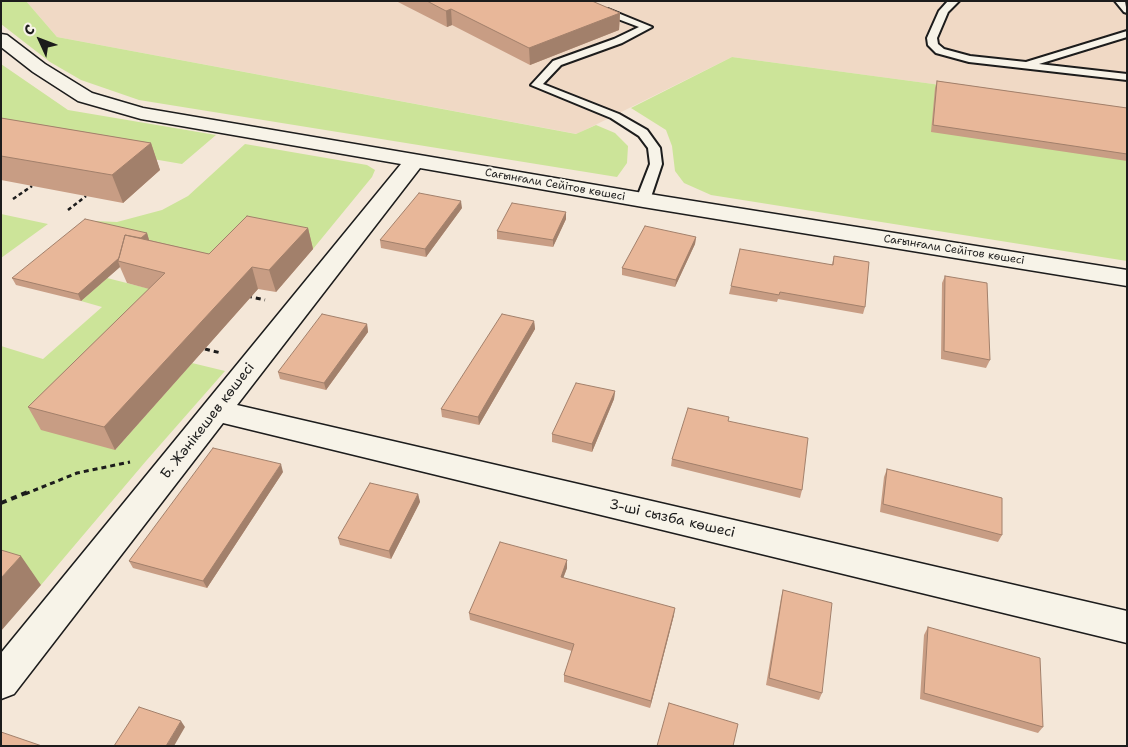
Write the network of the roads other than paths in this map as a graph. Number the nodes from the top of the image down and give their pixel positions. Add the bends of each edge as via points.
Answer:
1 (954, 1) edge
2 (1120, 1) edge
3 (605, 10) edge
4 (1127, 10) edge
5 (1124, 33) edge
6 (1, 39) edge
7 (1006, 64) junction
8 (1127, 77) edge
9 (415, 160) junction
10 (643, 200) junction
11 (1127, 278) edge
12 (216, 411) junction
13 (1127, 628) edge
14 (1, 682) edge

1 - 7 lane via 944,11 932,38 933,45 952,55
2 - 4 lane
3 - 10 lane via 647,28 556,63 536,85 614,116 643,134 654,148 656,164
5 - 7 lane via 1042,60
6 - 9 street, Сағынғали Сейітов көшесі via 65,85 104,104
7 - 8 lane
9 - 10 street, Сағынғали Сейітов көшесі
9 - 12 street, Б. Жәнікешев көшесі
10 - 11 street, Сағынғали Сейітов көшесі
12 - 13 street, 3-ші сызба көшесі
12 - 14 street, Б. Жәнікешев көшесі

